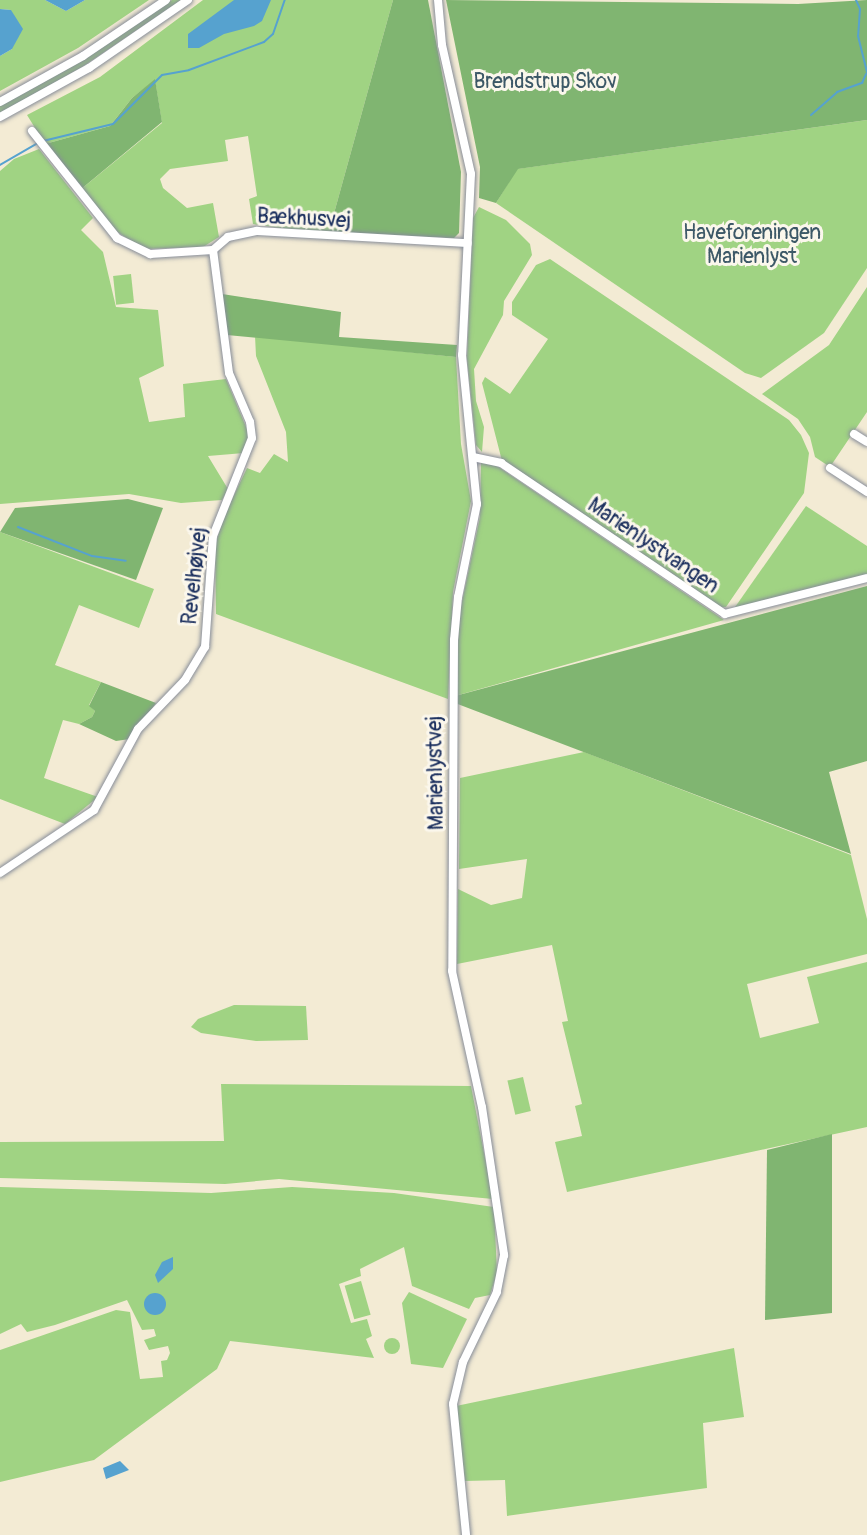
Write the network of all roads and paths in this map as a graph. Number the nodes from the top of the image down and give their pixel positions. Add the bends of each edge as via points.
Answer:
1 (166, 0) edge
2 (188, 0) edge
3 (438, 0) edge
4 (0, 102) edge
5 (0, 117) edge
6 (32, 131) dead end
7 (468, 243) junction
8 (213, 250) junction
9 (854, 434) dead end
10 (867, 442) edge
11 (473, 457) junction
12 (830, 468) dead end
13 (867, 492) edge
14 (867, 578) edge
15 (0, 873) edge
16 (466, 1535) edge

1 - 4 street via 83,56
2 - 5 street via 108,56
3 - 7 street, Marienlystvej via 442,45 469,158
6 - 8 street, Bækhusvej via 117,238 150,254
7 - 8 street, Bækhusvej via 257,232 228,237
7 - 11 street, Marienlystvej via 463,387
8 - 15 street, Revelhøjvej via 229,373 252,438 213,536 205,647 185,680 138,729 94,810
9 - 10 street
11 - 14 street, Marienlystvangen via 501,463 725,614
11 - 16 street, Marienlystvej via 477,504 454,640 452,971 482,1107 504,1255 497,1292 454,1391 453,1436
12 - 13 street

